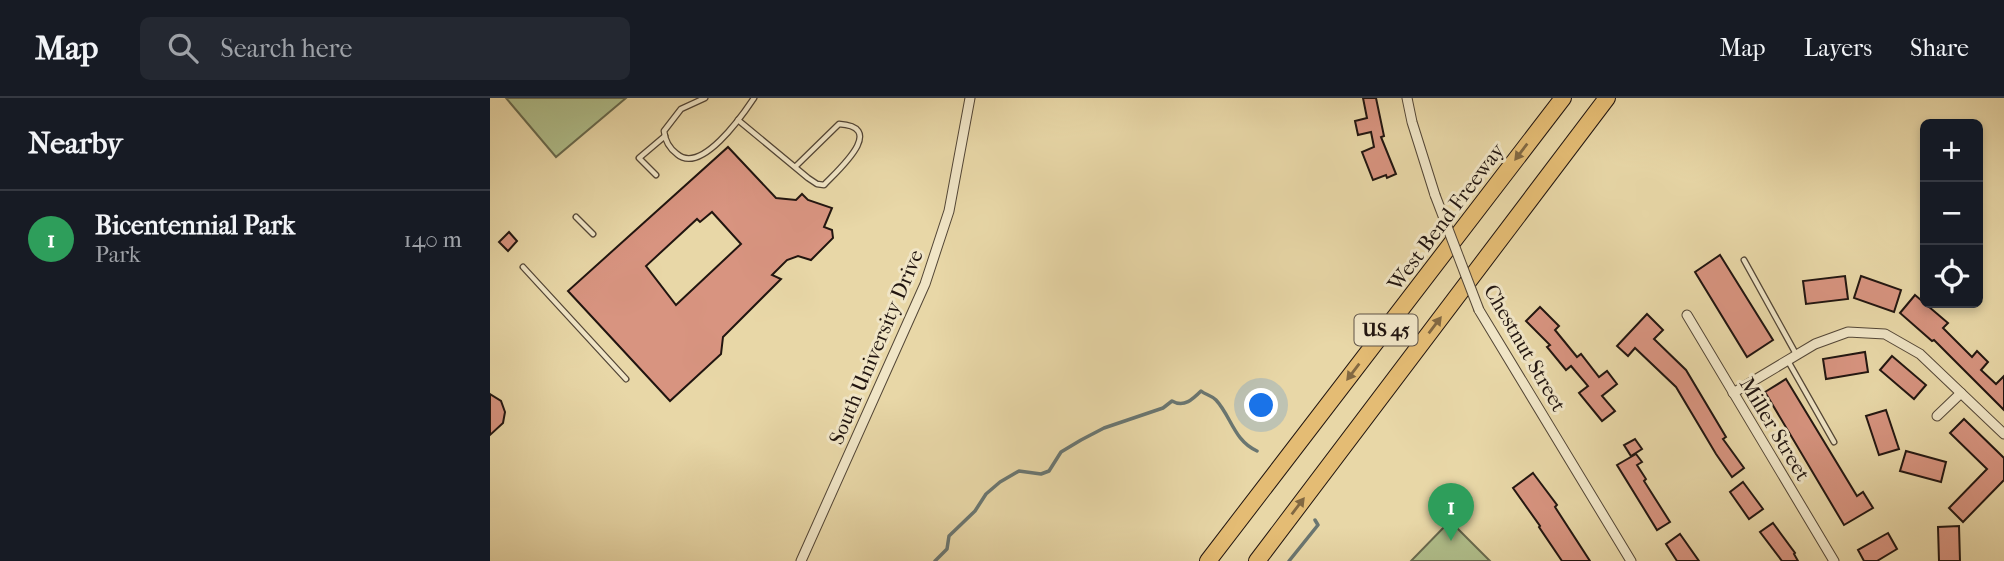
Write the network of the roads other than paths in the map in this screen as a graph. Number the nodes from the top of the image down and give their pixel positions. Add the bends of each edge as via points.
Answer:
1 (705, 98) edge
2 (754, 98) edge
3 (970, 98) edge
4 (1407, 98) edge
5 (1563, 98) edge
6 (1607, 98) edge
7 (738, 120) junction
8 (664, 136) junction
9 (795, 166) junction
10 (656, 176) dead end
11 (576, 217) dead end
12 (593, 234) dead end
13 (1744, 260) dead end
14 (523, 267) dead end
15 (1686, 315) dead end
16 (1792, 358) junction
17 (626, 379) dead end
18 (1733, 393) junction
19 (1961, 393) junction
20 (1937, 416) dead end
21 (2004, 434) edge
22 (1834, 442) dead end
23 (801, 561) edge
24 (1208, 561) edge
25 (1257, 561) edge
26 (1631, 561) edge
27 (1833, 561) edge

1 - 8 lane via 681,109 668,122
2 - 7 lane
3 - 23 street, South University Drive via 949,211 925,284
4 - 26 street, Chestnut Street, bridge via 1435,195 1479,310
5 -> 24 highway, West Bend Freeway / US 45
25 -> 6 highway, US 45
7 - 8 lane via 701,157 691,160 680,158
7 - 9 lane
8 - 10 lane via 639,158
9 - 9 lane via 824,185 856,151 859,135 846,124 838,124
11 - 12 lane
13 - 16 lane
14 - 17 lane
15 - 18 street, Miller Street
16 - 18 street
16 - 19 street via 1848,332 1885,334 1920,354
16 - 22 lane
18 - 27 street, Miller Street
19 - 20 street
19 - 21 street

